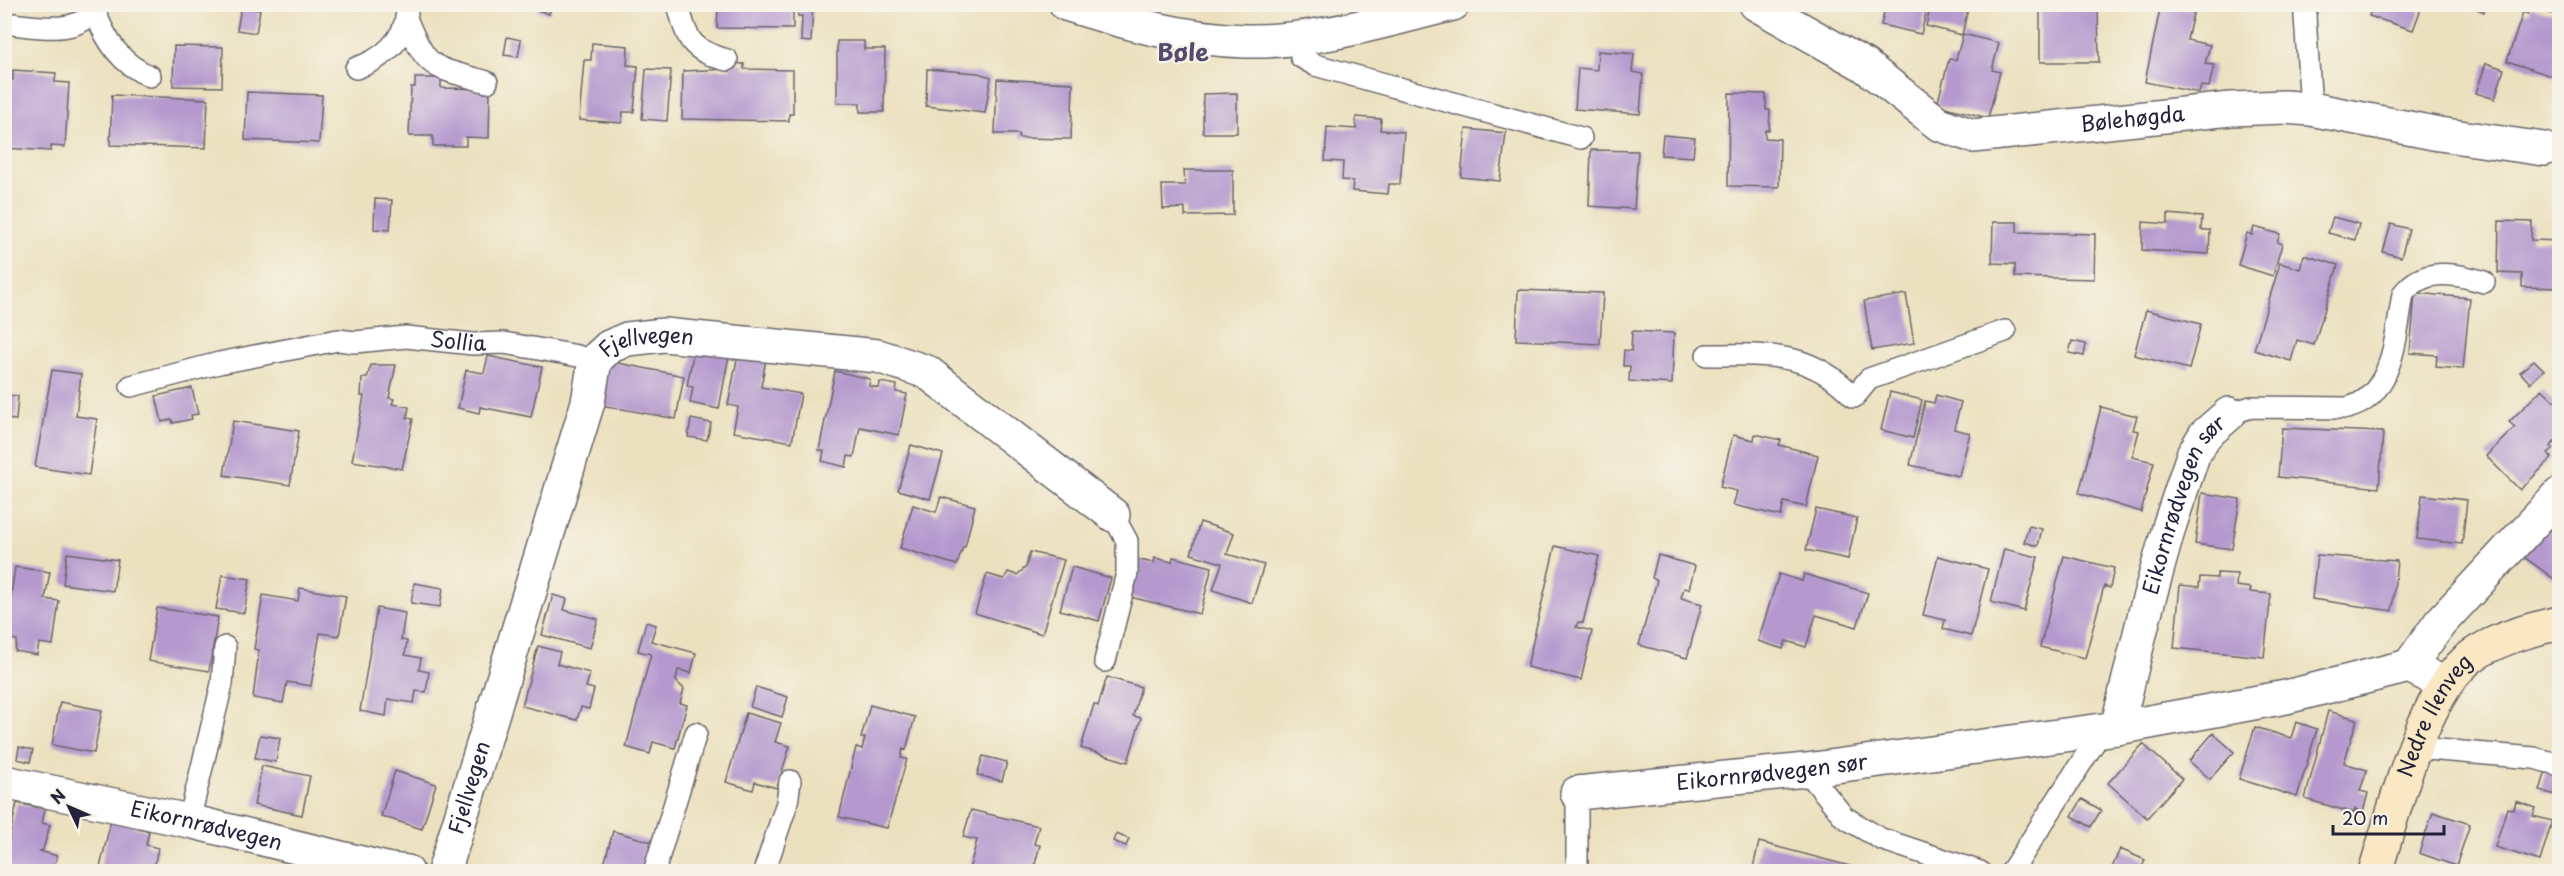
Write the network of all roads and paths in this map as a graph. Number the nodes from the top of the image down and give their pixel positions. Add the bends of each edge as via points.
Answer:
1 (678, 4) edge
2 (1066, 4) edge
3 (1453, 4) edge
4 (1756, 4) edge
5 (2307, 4) edge
6 (97, 8) edge
7 (407, 11) edge
8 (4, 23) edge
9 (1301, 36) junction
10 (727, 60) dead end
11 (356, 68) dead end
12 (150, 76) dead end
13 (487, 82) dead end
14 (2311, 109) junction
15 (1581, 138) dead end
16 (2544, 149) dead end
17 (2484, 282) dead end
18 (2005, 330) dead end
19 (1707, 355) dead end
20 (586, 358) junction
21 (131, 386) dead end
22 (2229, 414) joint
23 (2559, 494) edge
24 (1113, 515) joint
25 (2559, 622) edge
26 (225, 647) dead end
27 (1105, 661) dead end
28 (2409, 666) junction
29 (2445, 684) junction
30 (2110, 729) junction
31 (696, 733) dead end
32 (2415, 748) junction
33 (2559, 765) edge
34 (1806, 770) junction
35 (790, 781) dead end
36 (4, 782) edge
37 (1577, 793) joint
38 (189, 821) junction
39 (407, 872) edge
40 (444, 872) edge
41 (654, 872) edge
42 (764, 872) edge
43 (1577, 872) edge
44 (1980, 872) edge
45 (2011, 872) edge
46 (2375, 872) edge

1 - 10 lane via 686,35 704,54
2 - 9 street via 1150,30 1247,41
3 - 9 street
4 - 14 street, Bølehøgda via 1864,65 1939,124 1973,136 2231,110
5 - 14 lane
6 - 8 lane via 81,24 66,28
6 - 12 lane via 103,33 119,55 135,70
7 - 11 lane via 399,36 387,52 376,62
7 - 13 lane via 420,53 434,67
9 - 15 lane via 1301,57 1315,65
14 - 16 street, Bølehøgda
17 - 22 lane, Eikornrødvegen sør via 2459,274 2426,276 2409,286 2403,294 2391,357 2380,387 2361,405 2251,407
18 - 19 lane via 1869,379 1854,397 1829,373 1803,361 1767,355
20 - 21 lane, Sollia via 504,344 406,337 338,340 237,359
20 - 24 street, Fjellvegen via 627,339 664,335 878,356 927,372
20 - 40 street, Fjellvegen via 588,402
22 - 30 street, Eikornrødvegen sør via 2205,435 2193,455
23 - 28 street via 2440,623
24 - 27 lane via 1127,541 1127,573
25 - 29 street, Nedre Ilenveg via 2520,632 2468,659
26 - 38 lane via 222,684
28 - 29 street
28 - 30 street, Eikornrødvegen sør via 2286,697
29 - 32 street, Nedre Ilenveg
30 - 34 street, Eikornrødvegen sør
30 - 45 lane
31 - 41 lane
32 - 33 lane via 2534,758
32 - 46 street, Nedre Ilenveg
34 - 37 street, Eikornrødvegen sør
34 - 44 lane via 1844,817 1881,839
35 - 42 lane via 787,803
36 - 38 street, Eikornrødvegen
37 - 43 lane, Eikornrødvegen sør
38 - 39 street, Eikornrødvegen

